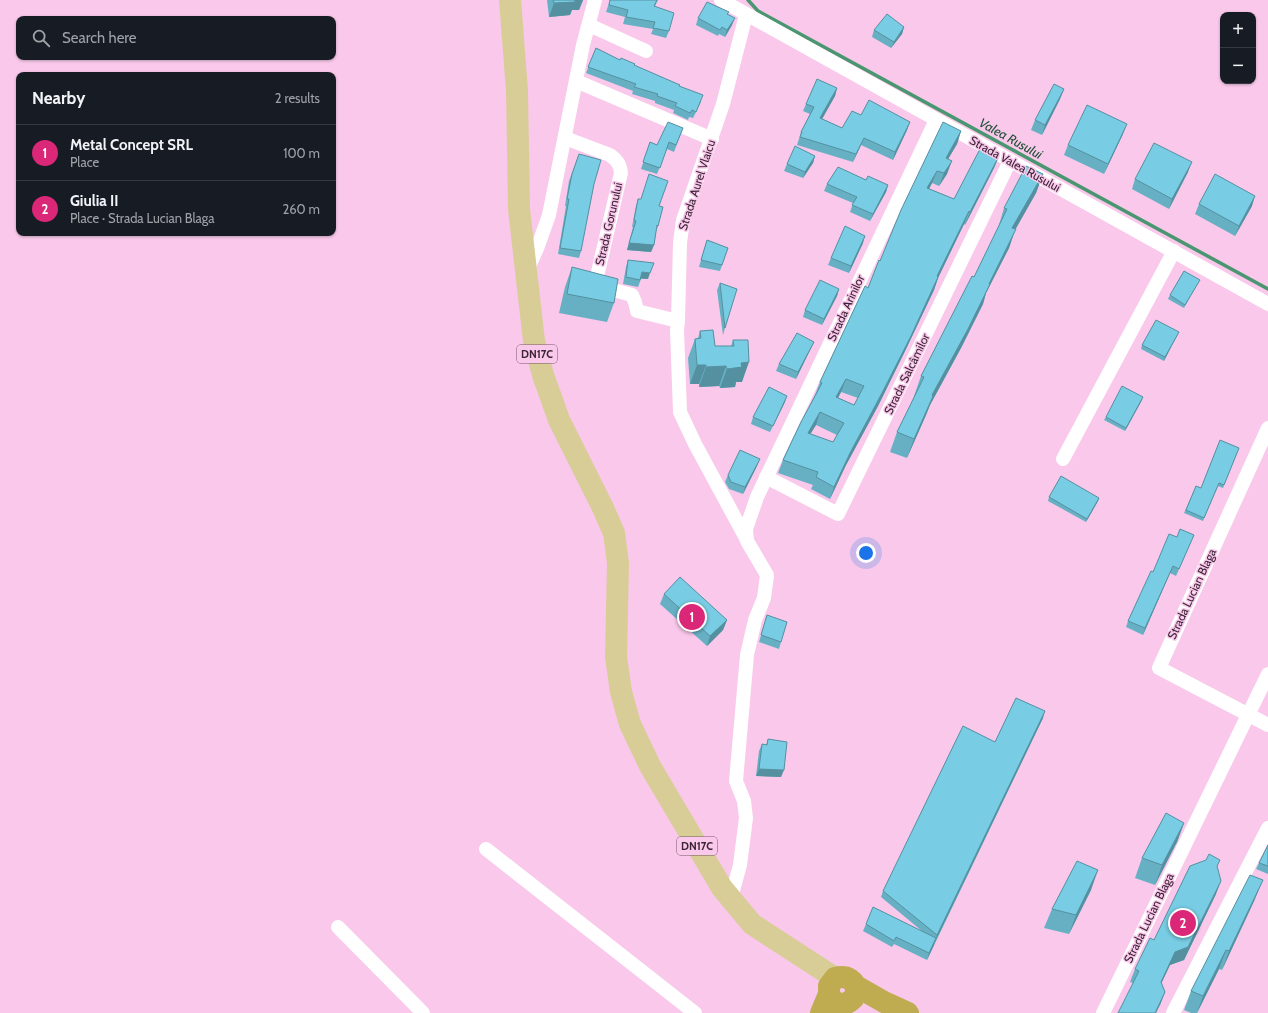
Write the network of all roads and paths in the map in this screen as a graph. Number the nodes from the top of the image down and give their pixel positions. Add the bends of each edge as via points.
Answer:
1 (510, 0) edge
2 (595, 0) edge
3 (721, 0) edge
4 (746, 15) junction
5 (589, 25) junction
6 (646, 52) dead end
7 (576, 81) junction
8 (936, 120) junction
9 (564, 138) junction
10 (712, 139) junction
11 (1010, 161) junction
12 (1174, 252) junction
13 (526, 272) junction
14 (1268, 304) edge
15 (678, 321) junction
16 (1268, 428) edge
17 (1063, 459) dead end
18 (766, 477) junction
19 (747, 540) junction
20 (1268, 674) edge
21 (1248, 715) junction
22 (1268, 725) edge
23 (1268, 828) edge
24 (486, 849) dead end
25 (731, 898) junction
26 (338, 927) dead end
27 (837, 996) edge
28 (423, 1013) edge
29 (695, 1013) edge
30 (908, 1013) edge
31 (1103, 1013) edge
32 (1172, 1013) edge

1 - 13 main road, DN17C via 517,91 519,209
2 - 5 street
3 - 4 street, Strada Valea Rusului
4 - 8 street, Strada Valea Rusului
4 - 10 street, Strada Aurel Vlaicu
5 - 6 street
5 - 7 street
7 - 9 street
7 - 10 street
8 - 11 street, Strada Valea Rusului
8 - 18 street, Strada Arinilor
9 - 13 street via 549,215
9 - 15 street, Strada Gorunului via 610,155 620,165 621,173 595,285 632,295 637,311
10 - 15 street, Strada Aurel Vlaicu via 683,220
11 - 12 street, Strada Valea Rusului
11 - 18 street, Strada Salcâmilor via 838,514
12 - 14 street, Strada Valea Rusului
12 - 17 street
13 - 25 main road, DN17C via 534,341 543,375 560,420 614,532 618,563 616,657 621,692 630,724 650,766 722,888
15 - 19 street, Strada Aurel Vlaicu via 680,412
16 - 21 street, Strada Lucian Blaga via 1159,668
18 - 19 street, Strada Arinilor via 746,529
19 - 25 street, Strada Aurel Vlaicu via 767,575 764,598 755,620 747,655 736,781 744,801 746,818 740,864
20 - 21 street, Strada Lucian Blaga
21 - 22 street, Strada Lucian Blaga
21 - 31 street, Strada Lucian Blaga
23 - 32 street
24 - 29 street
25 - 27 main road, DN17C via 752,924 816,966
26 - 28 street
27 - 30 highway, DN17C via 884,1002

